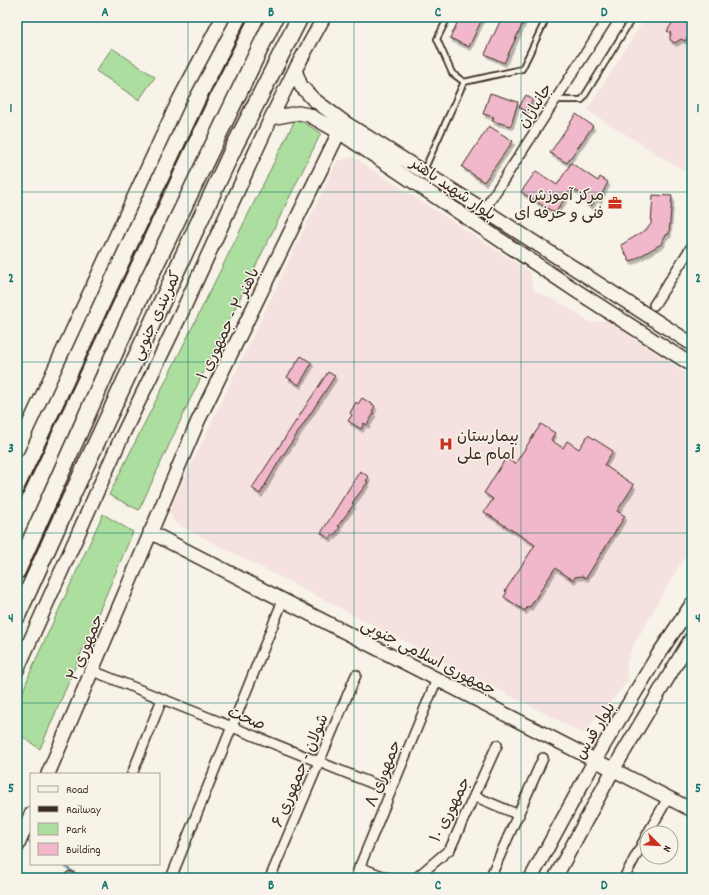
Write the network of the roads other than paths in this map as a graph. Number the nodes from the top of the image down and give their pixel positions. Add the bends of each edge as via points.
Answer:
1 (223, 17) edge
2 (275, 17) edge
3 (300, 17) edge
4 (324, 17) edge
5 (448, 17) edge
6 (548, 17) edge
7 (609, 17) edge
8 (633, 17) edge
9 (295, 70) junction
10 (464, 82) junction
11 (555, 100) junction
12 (271, 118) junction
13 (342, 127) junction
14 (423, 171) junction
15 (484, 210) junction
16 (692, 246) edge
17 (654, 305) dead end
18 (692, 344) edge
19 (692, 365) edge
20 (17, 450) edge
21 (150, 532) junction
22 (17, 571) edge
23 (283, 600) junction
24 (692, 604) edge
25 (17, 616) edge
26 (692, 637) edge
27 (656, 658) junction
28 (672, 668) junction
29 (17, 670) edge
30 (93, 671) junction
31 (356, 675) dead end
32 (437, 679) junction
33 (162, 699) junction
34 (232, 727) junction
35 (497, 745) dead end
36 (543, 758) dead end
37 (595, 760) junction
38 (319, 762) junction
39 (613, 770) junction
40 (48, 773) edge
41 (132, 773) edge
42 (391, 791) junction
43 (474, 796) junction
44 (668, 798) junction
45 (692, 810) edge
46 (519, 815) junction
47 (30, 816) edge
48 (653, 825) edge
49 (17, 847) edge
50 (639, 850) edge
51 (359, 867) junction
52 (171, 878) edge
53 (270, 878) edge
54 (355, 878) edge
55 (388, 878) edge
56 (416, 878) edge
57 (490, 878) edge
58 (531, 878) edge
59 (555, 878) edge
60 (624, 878) edge

1 - 20 main road via 179,100
2 - 22 highway, کمربندی جنوبی via 137,303
3 - 25 highway, کمربندی جنوبی via 234,147
4 - 9 main road
5 - 10 lane via 438,39 452,74
6 - 10 lane via 522,69
7 - 11 street, جانبازان
8 - 11 lane via 582,100
9 - 12 main road
9 - 13 main road, بلوار شهید باهنر via 301,86
10 - 14 lane
11 - 15 street, جانبازان
12 - 13 main road, بلوار شهید باهنر via 298,113
12 - 29 main road via 122,436
13 - 14 main road, بلوار شهید باهنر
13 - 19 main road, بلوار شهید باهنر via 575,290
13 - 21 main road, باهنر ۲ - جمهوری ۱ via 198,421
14 - 15 main road, بلوار شهید باهنر
15 - 18 main road, بلوار شهید باهنر
16 - 17 street
21 - 23 main road, جمهوری اسلامی جنوبی
21 - 30 main road, جمهوری ۲
23 - 32 main road, جمهوری اسلامی جنوبی
23 - 34 street
24 - 27 main road, بلوار قدس
26 - 28 main road
27 - 28 main road
27 - 37 main road, بلوار قدس
28 - 39 main road
30 - 33 street, صحت
30 - 40 main road, جمهوری ۲
31 - 38 street, شولان - جمهوری ۶
32 - 37 main road, جمهوری اسلامی جنوبی
32 - 42 street, جمهوری ۸
33 - 34 street, صحت
33 - 41 street
34 - 38 street, صحت
34 - 52 street
35 - 43 street, جمهوری ۱۰
36 - 46 street
37 - 39 main road, جمهوری اسلامی جنوبی
37 - 58 main road, بلوار قدس
38 - 42 street, صحت
38 - 53 street, شولان - جمهوری ۶
39 - 44 main road, جمهوری اسلامی جنوبی
39 - 59 main road
42 - 51 street, جمهوری ۸
43 - 46 street
43 - 56 street, جمهوری ۱۰ via 450,849
44 - 45 main road, جمهوری اسلامی جنوبی
44 - 48 street
46 - 57 street
47 - 49 main road
50 - 60 street
51 - 54 street, جمهوری ۸
51 - 55 street

